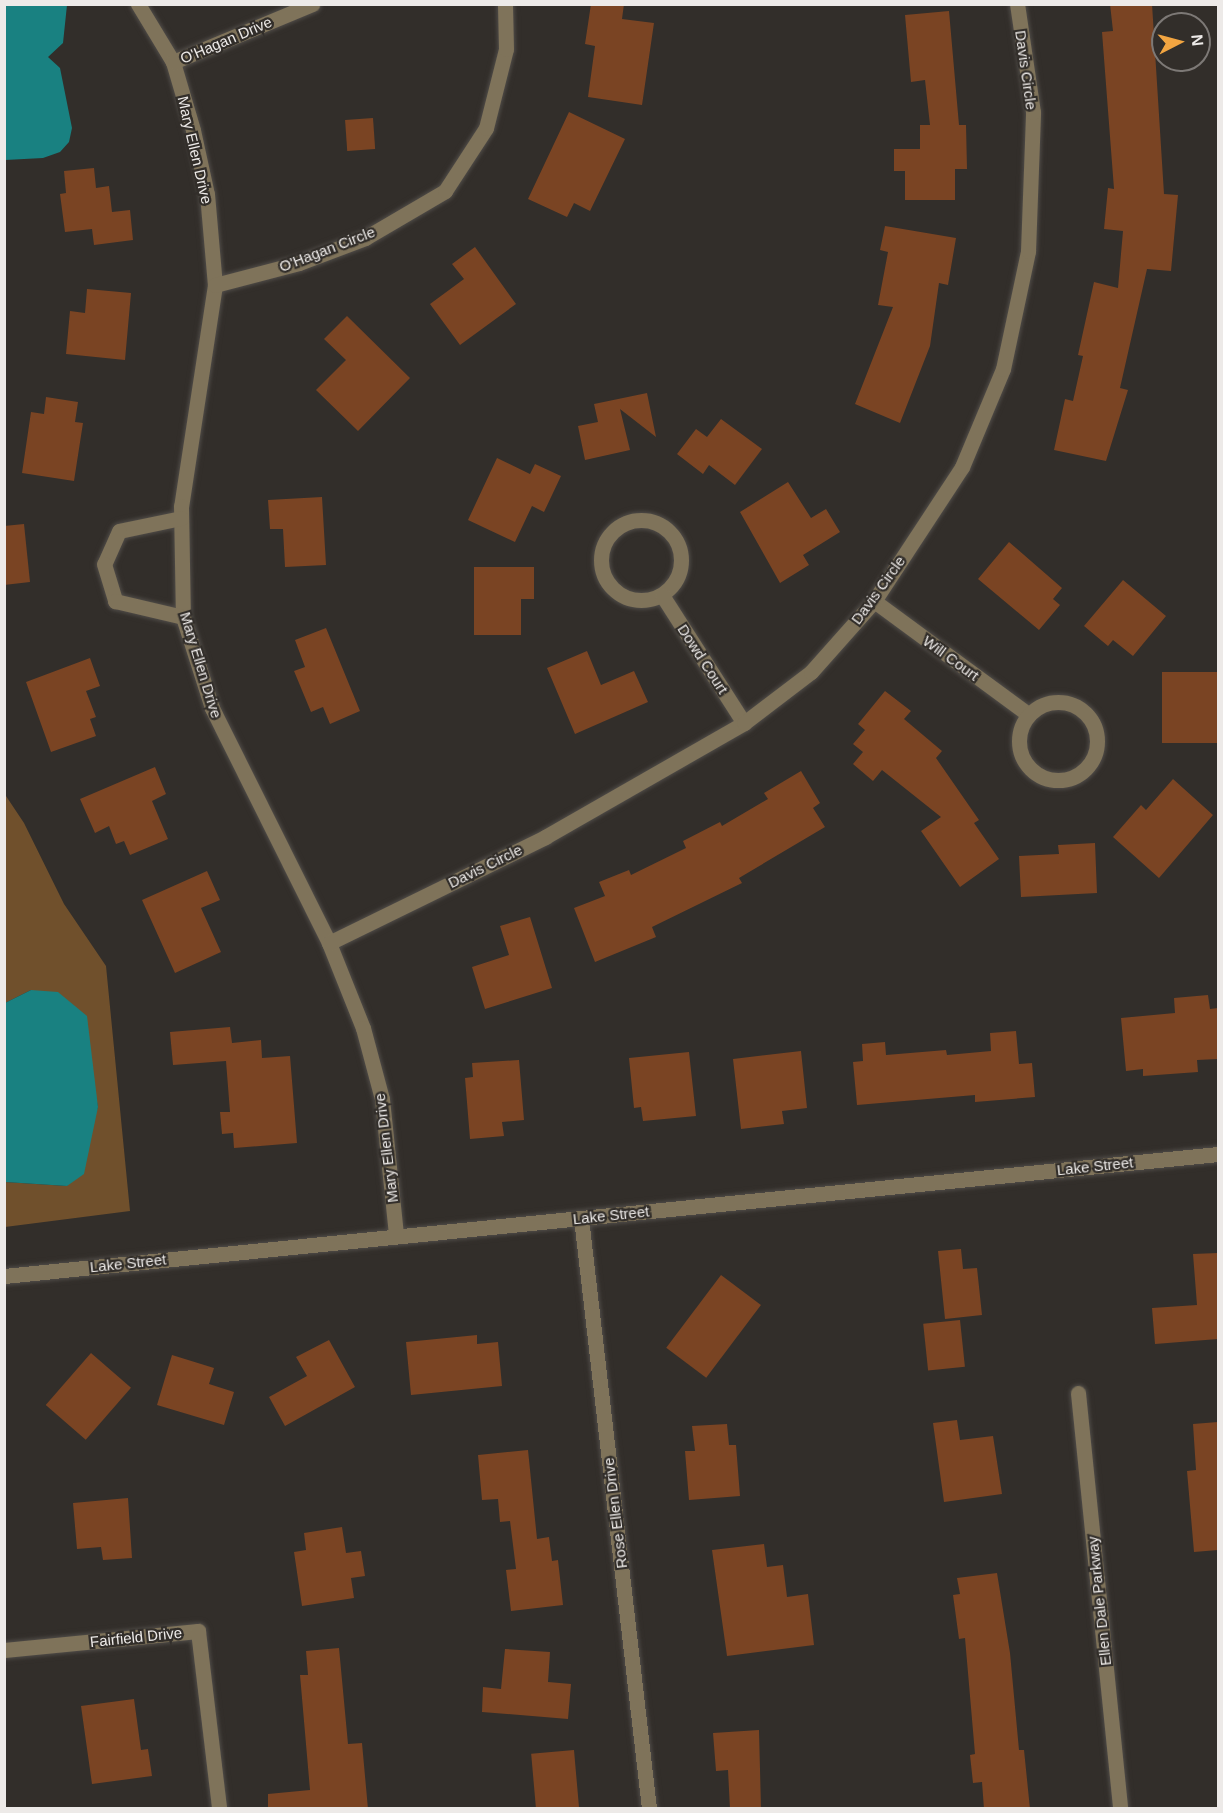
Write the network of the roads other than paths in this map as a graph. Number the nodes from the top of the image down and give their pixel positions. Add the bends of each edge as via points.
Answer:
1 (138, 4) edge
2 (312, 4) edge
3 (506, 4) edge
4 (1017, 4) edge
5 (173, 62) junction
6 (215, 285) junction
7 (181, 518) junction
8 (662, 595) junction
9 (874, 601) junction
10 (183, 617) junction
11 (1029, 715) junction
12 (744, 723) junction
13 (329, 943) junction
14 (1218, 1154) edge
15 (581, 1218) junction
16 (396, 1234) junction
17 (4, 1276) edge
18 (1078, 1393) dead end
19 (4, 1650) edge
20 (219, 1809) edge
21 (649, 1809) edge
22 (1120, 1809) edge

1 - 5 street, Mary Ellen Drive
2 - 5 street, O'Hagan Drive
3 - 6 street, O'Hagan Circle via 506,50 486,128 445,191 365,238 299,263
4 - 9 street, Davis Circle via 1033,112 1028,251 1003,369 962,467
5 - 6 street, Mary Ellen Drive via 207,194
6 - 7 street, Mary Ellen Drive
7 - 10 street, Mary Ellen Drive
7 - 10 street via 119,531 104,564 115,601
8 - 8 street via 679,574 679,547 672,535 656,523 636,520 622,524 604,543 600,555 606,580 625,598 637,601
8 - 12 street, Dowd Court
9 - 11 street, Will Court
9 - 12 street, Davis Circle via 811,672
10 - 13 street, Mary Ellen Drive via 212,708
11 - 11 street via 1019,739 1027,764 1037,773 1062,780 1085,769 1093,758 1097,734 1085,712 1063,702 1050,702
12 - 13 street, Davis Circle via 545,837
13 - 16 street, Mary Ellen Drive via 363,1028 382,1099
14 - 15 street, Lake Street
15 - 16 street, Lake Street
15 - 21 street, Rose Ellen Drive
16 - 17 street, Lake Street
18 - 22 street, Ellen Dale Parkway
19 - 20 street, Fairfield Drive via 198,1631

